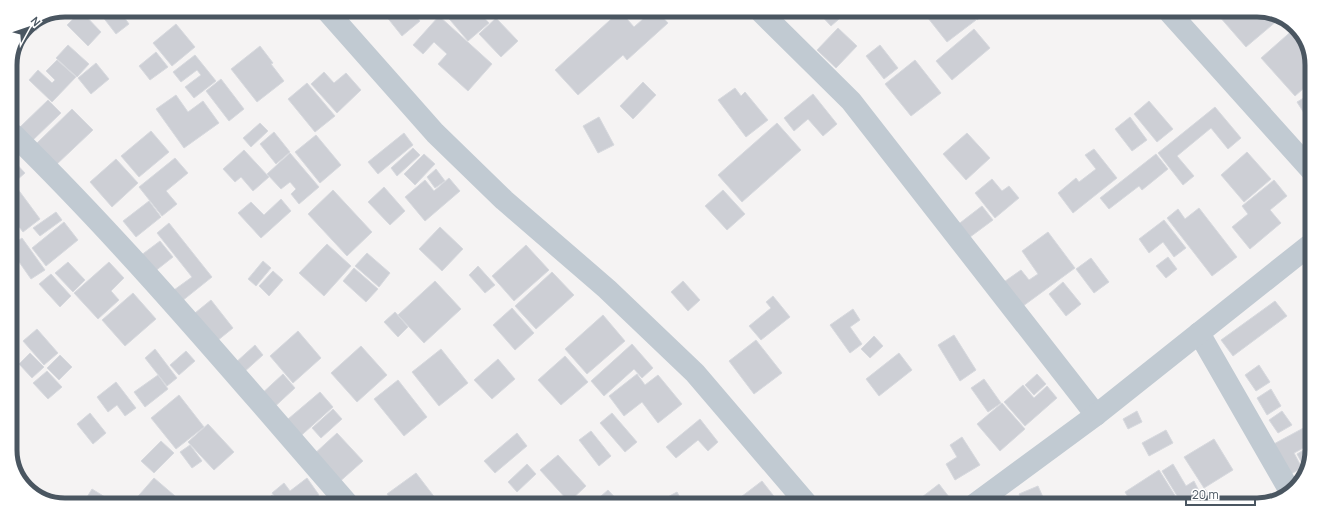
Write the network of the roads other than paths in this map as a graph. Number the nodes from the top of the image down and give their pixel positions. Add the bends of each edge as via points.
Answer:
1 (332, 17) edge
2 (766, 17) edge
3 (1174, 17) edge
4 (17, 138) edge
5 (1305, 163) edge
6 (1305, 249) edge
7 (1199, 333) junction
8 (1096, 415) junction
9 (1288, 487) edge
10 (342, 498) edge
11 (802, 498) edge
12 (983, 498) edge

1 - 11 street via 458,155 504,200 607,289 695,373
2 - 8 street via 851,101
3 - 5 street
4 - 10 street via 183,314
6 - 7 street
7 - 8 street
7 - 9 street
8 - 12 street

